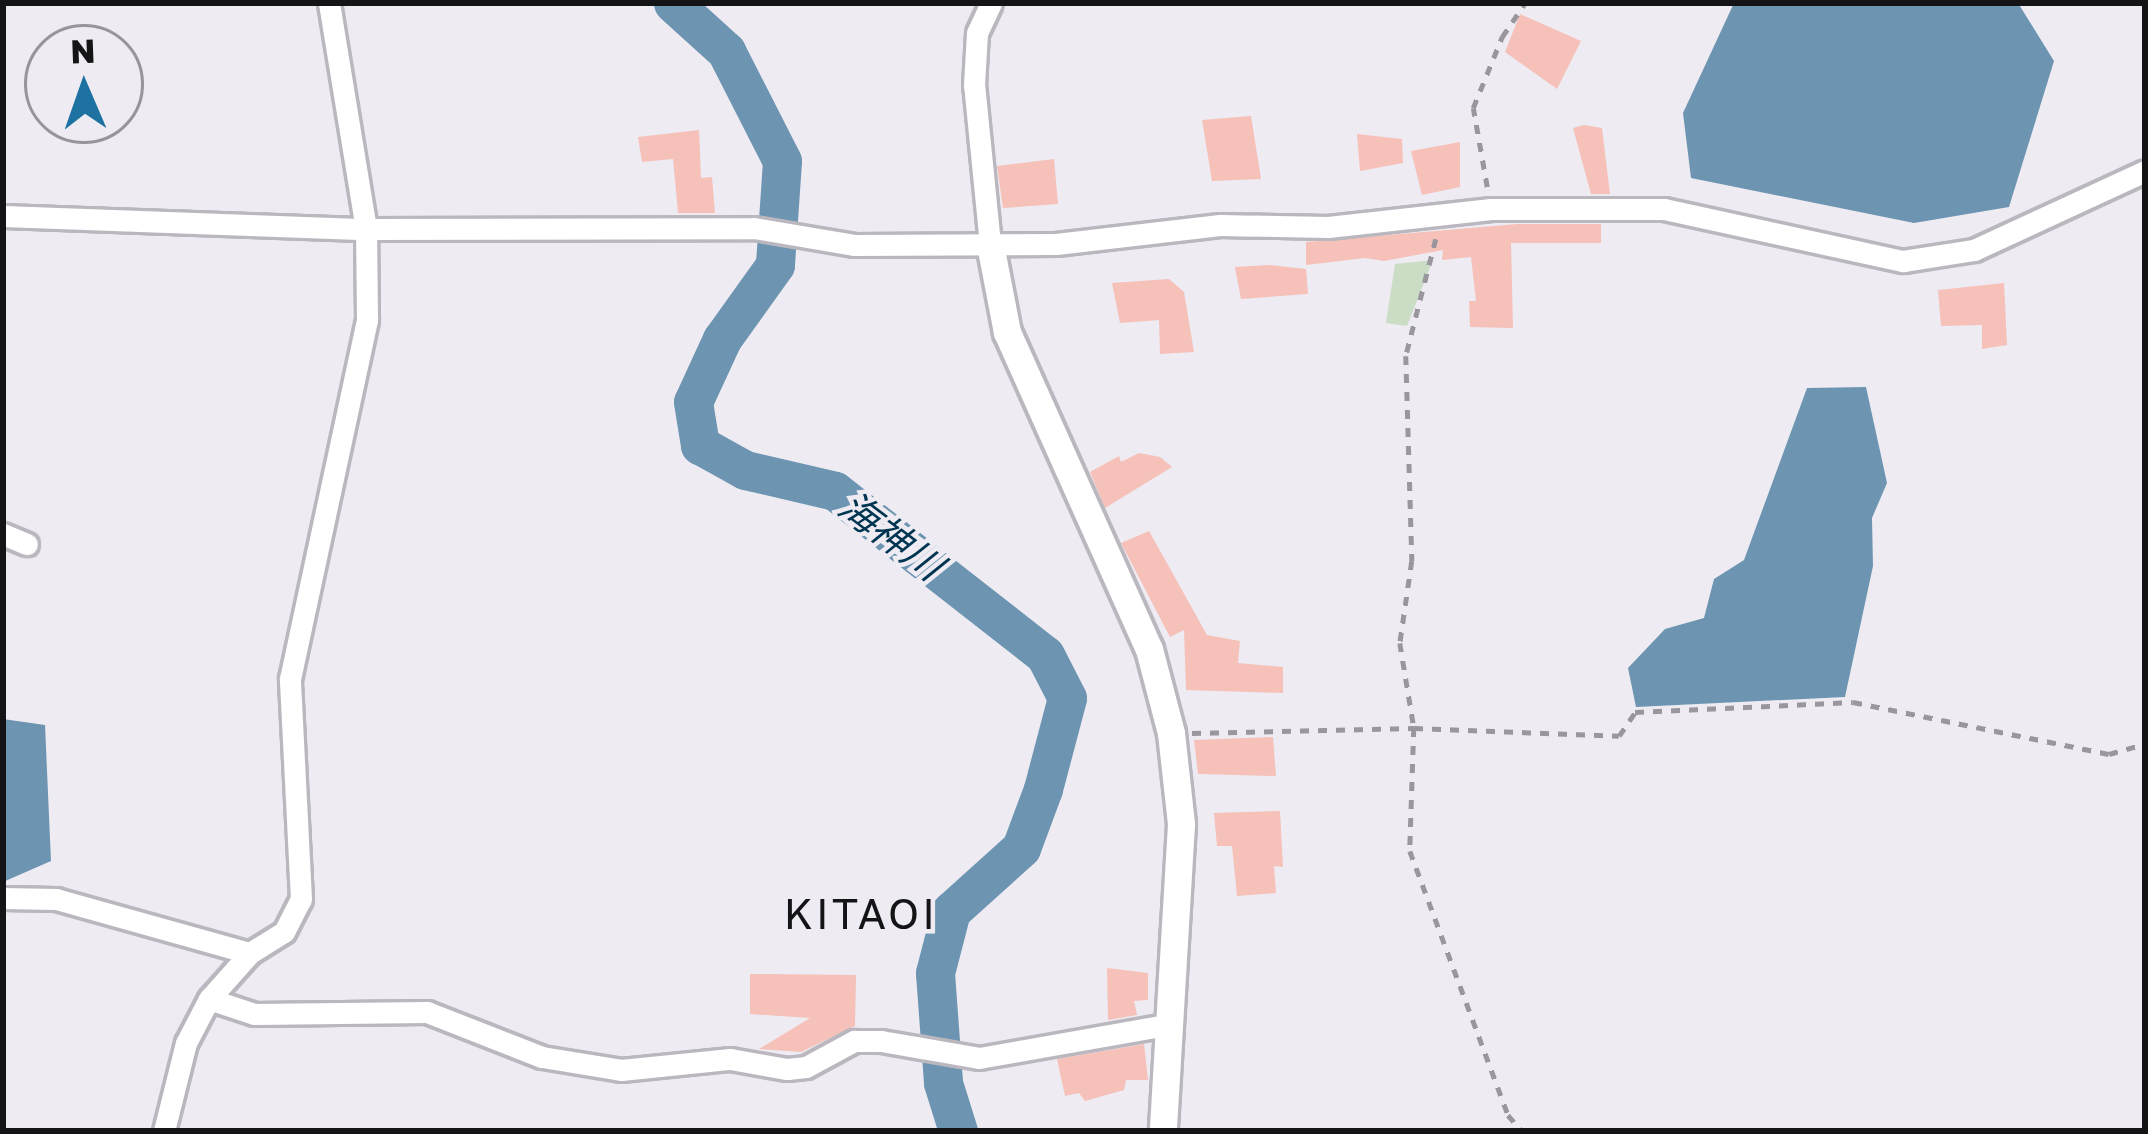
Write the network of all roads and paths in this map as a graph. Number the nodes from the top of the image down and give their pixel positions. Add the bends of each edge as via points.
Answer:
1 (329, 3) edge
2 (991, 3) edge
3 (1525, 3) edge
4 (2145, 171) edge
5 (1491, 208) junction
6 (1439, 215) junction
7 (3, 217) edge
8 (366, 229) junction
9 (990, 244) junction
10 (3, 534) edge
11 (27, 544) dead end
12 (1414, 728) junction
13 (1171, 733) junction
14 (2145, 744) edge
15 (3, 898) edge
16 (250, 953) junction
17 (209, 999) junction
18 (1171, 1024) junction
19 (164, 1131) edge
20 (1163, 1131) edge
21 (1522, 1131) edge

1 - 8 street
2 - 9 street via 977,33 974,85
3 - 5 path via 1473,108
4 - 5 street via 1974,250 1903,261 1664,208
5 - 6 street
6 - 9 street
6 - 12 path via 1406,356 1412,561 1400,643
7 - 8 street
8 - 9 street via 754,228 854,245
8 - 16 street via 358,378 290,679 301,898 284,932
9 - 13 street via 1006,332 1149,649
10 - 11 street
12 - 13 path
12 - 14 path via 1619,736 1635,712 1853,702 2109,754
12 - 21 path via 1410,851 1508,1114
13 - 18 street via 1181,824
15 - 16 street via 56,899
16 - 17 street
17 - 18 street via 254,1014 427,1012 542,1057 621,1070 730,1059 787,1070 854,1041 964,1058
17 - 19 street via 187,1043
18 - 20 street

